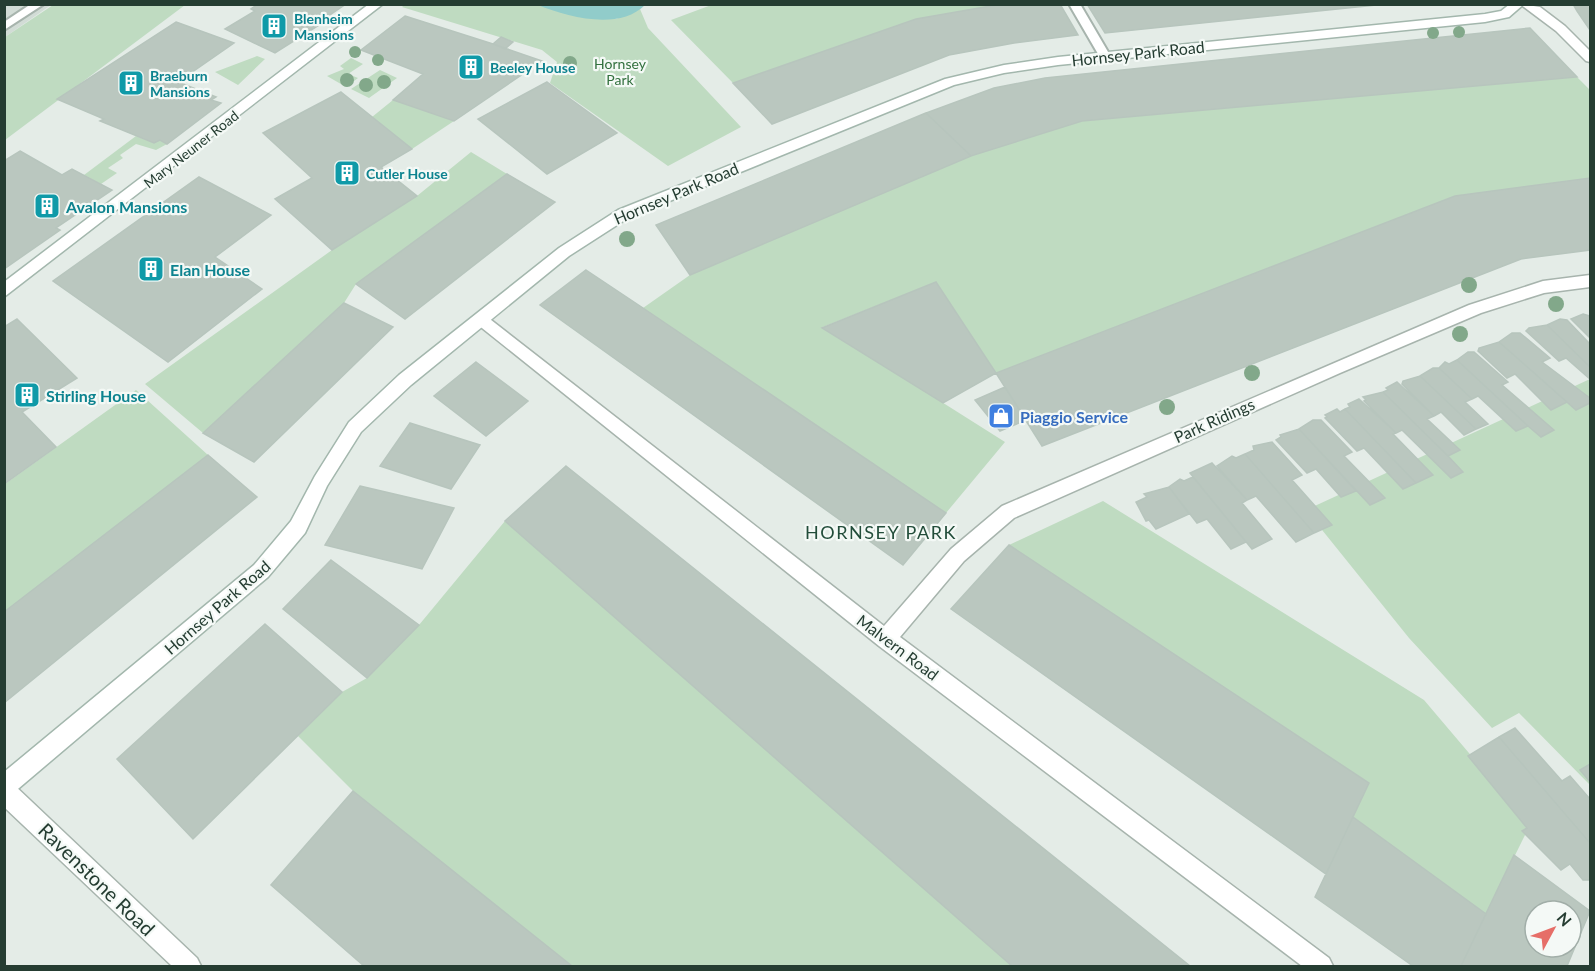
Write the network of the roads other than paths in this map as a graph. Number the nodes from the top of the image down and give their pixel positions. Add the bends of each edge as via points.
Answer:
1 (39, 4) edge
2 (377, 4) edge
3 (1074, 4) edge
4 (1518, 4) edge
5 (1526, 4) edge
6 (4, 27) edge
7 (1105, 57) junction
8 (1590, 58) edge
9 (1590, 281) edge
10 (4, 291) edge
11 (480, 320) junction
12 (886, 639) junction
13 (4, 786) edge
14 (4, 791) edge
15 (189, 966) edge
16 (1321, 966) edge

1 - 6 lane
2 - 10 street, Mary Neuner Road
3 - 7 lane
4 - 7 street, Hornsey Park Road via 1504,14 1485,18
5 - 8 street via 1547,16
7 - 11 street, Hornsey Park Road via 1004,69 950,82 623,214 564,252
9 - 12 street, Park Ridings via 1543,287 1475,309 1008,512 951,558
11 - 12 street, Malvern Road
11 - 13 street, Hornsey Park Road via 405,380 355,427 298,527 261,572
12 - 16 street, Malvern Road
14 - 15 street, Ravenstone Road

